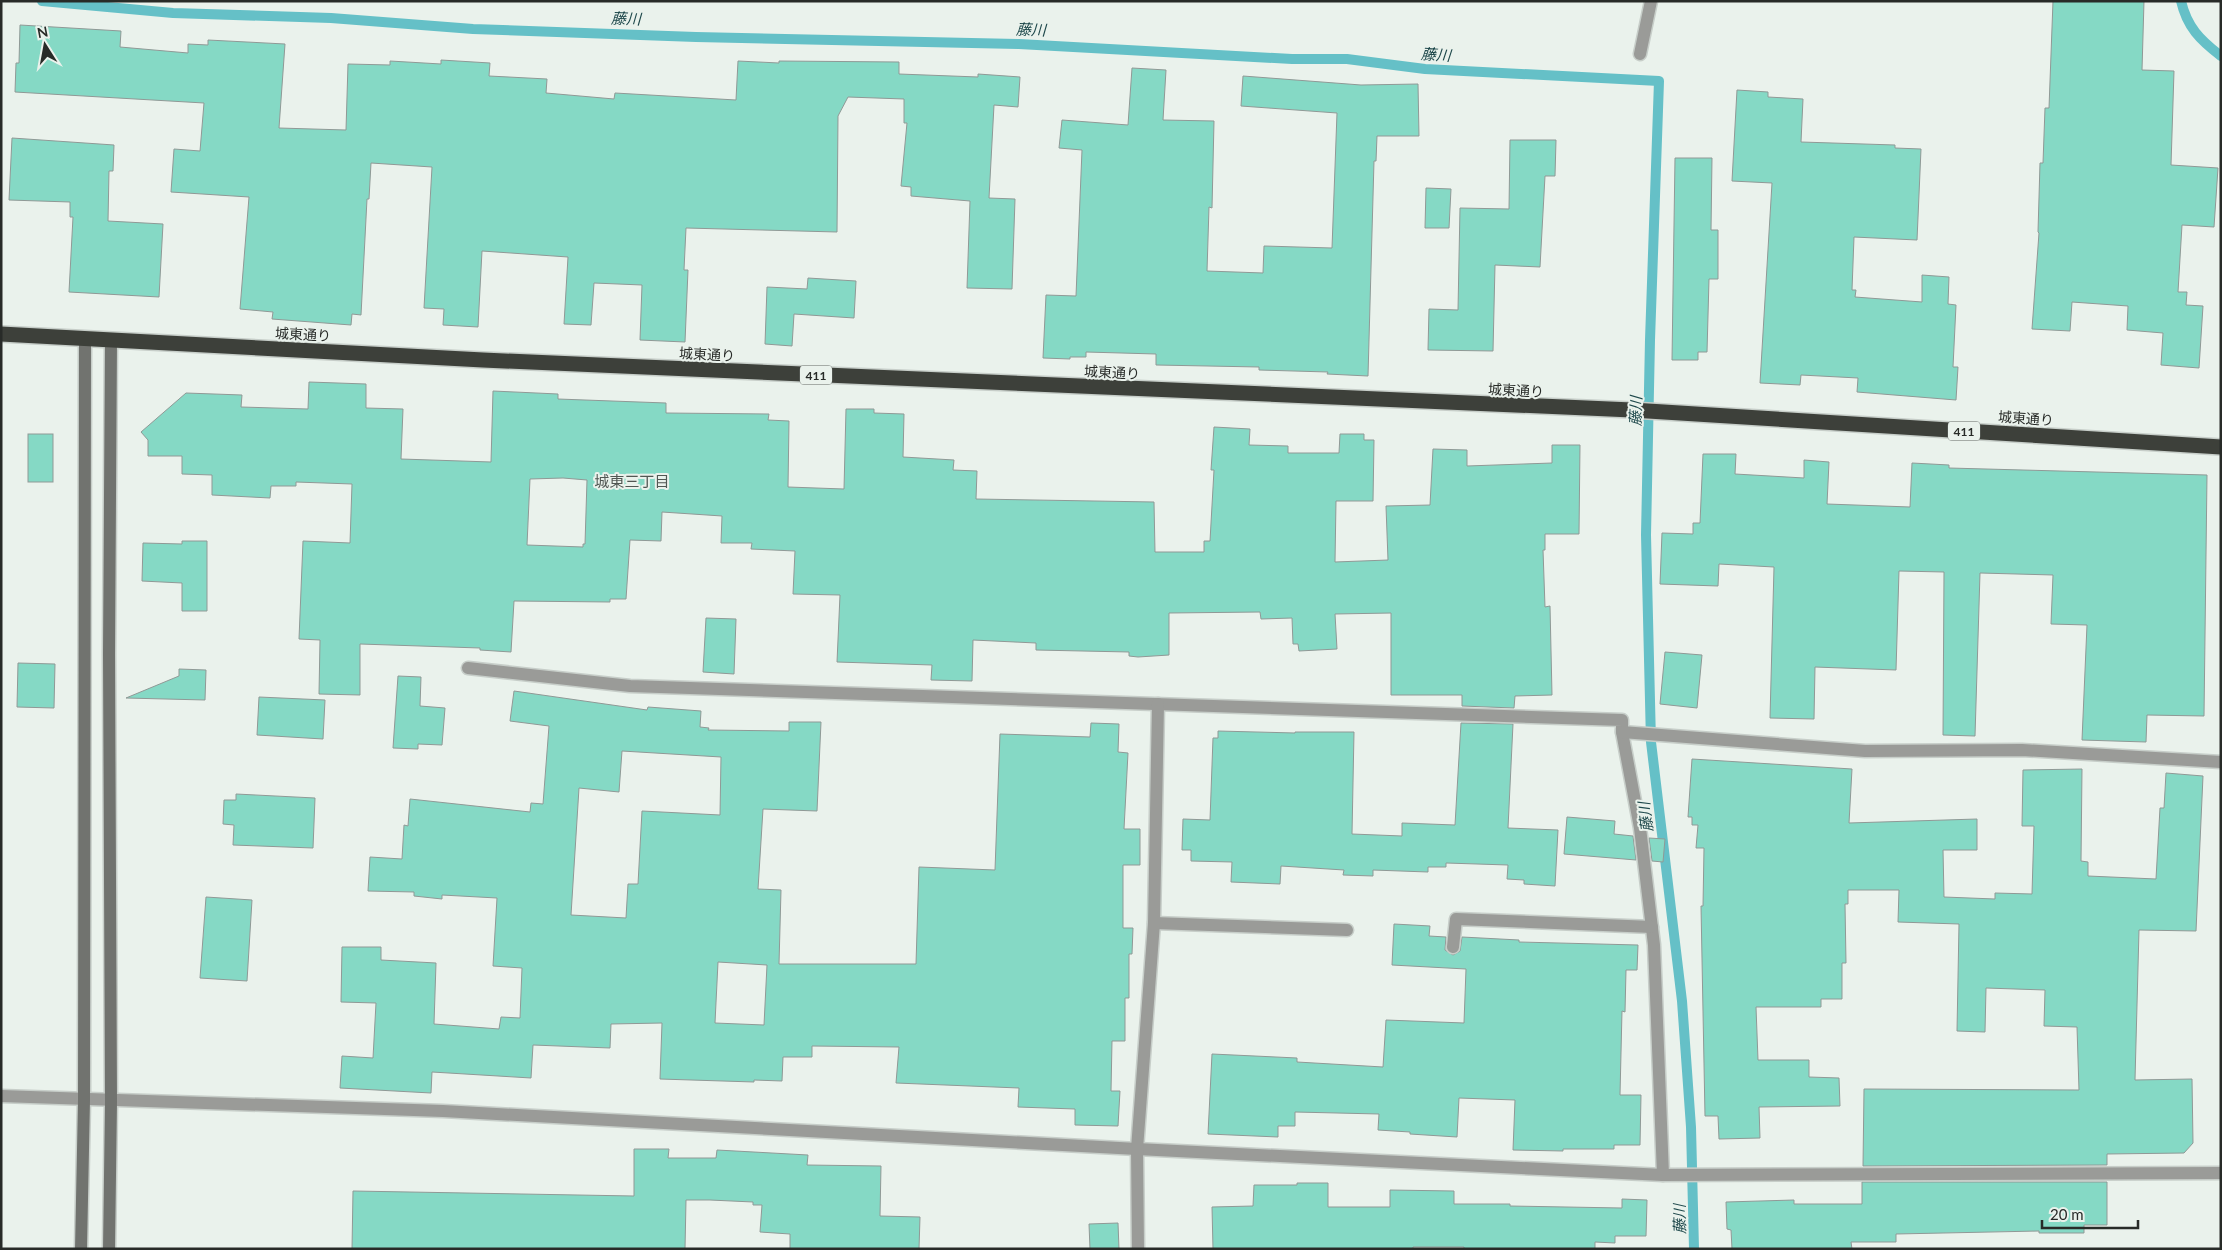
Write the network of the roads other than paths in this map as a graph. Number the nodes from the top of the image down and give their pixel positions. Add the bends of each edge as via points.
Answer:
1 (1651, 1) edge
2 (1640, 54) dead end
3 (1, 334) edge
4 (85, 339) junction
5 (111, 340) junction
6 (2221, 447) edge
7 (468, 668) dead end
8 (1158, 704) junction
9 (1625, 733) junction
10 (2221, 762) edge
11 (1154, 923) junction
12 (1652, 927) junction
13 (1347, 930) dead end
14 (1453, 947) dead end
15 (1, 1096) edge
16 (84, 1100) junction
17 (111, 1102) junction
18 (1137, 1149) junction
19 (2221, 1173) edge
20 (1667, 1175) junction
21 (82, 1249) edge
22 (109, 1249) edge
23 (1138, 1249) edge

1 - 2 street
3 - 4 highway, 城東通り / 411
4 - 5 highway, 城東通り / 411
4 - 16 street
5 - 6 highway, 城東通り / 411 via 1632,410
5 - 17 street
7 - 8 street via 630,686
8 - 9 street via 1622,720
8 - 11 street
9 - 10 street via 1865,752 2022,750
9 - 12 street
11 - 13 street
11 - 18 street
12 - 14 street via 1456,919
12 - 20 street
15 - 16 street
16 - 17 street
16 - 21 street
17 - 18 street via 443,1111
17 - 22 street
18 - 20 street
18 - 23 street
19 - 20 street

